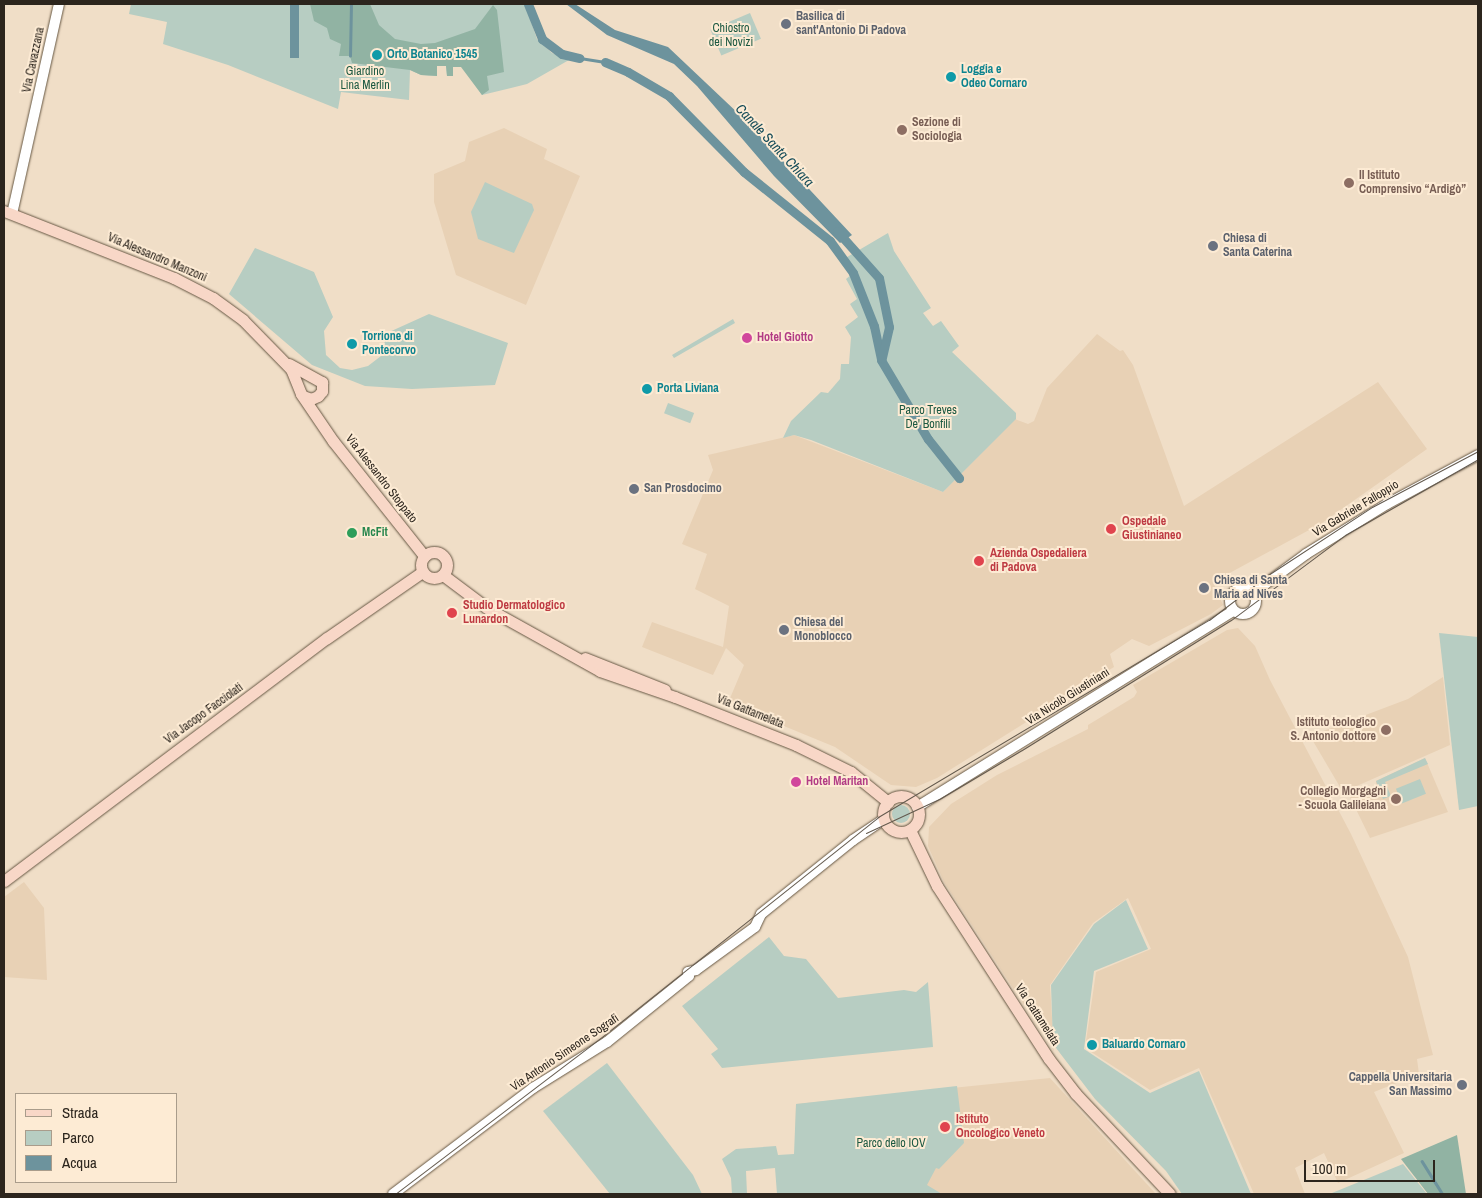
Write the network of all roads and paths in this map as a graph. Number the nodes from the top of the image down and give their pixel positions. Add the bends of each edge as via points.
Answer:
1 (59, 4) edge
2 (8, 212) edge
3 (282, 358) junction
4 (312, 375) junction
5 (300, 391) junction
6 (319, 395) junction
7 (318, 418) junction
8 (1478, 455) edge
9 (424, 556) junction
10 (422, 572) junction
11 (444, 575) junction
12 (1253, 593) junction
13 (1234, 611) junction
14 (888, 802) junction
15 (917, 807) junction
16 (884, 820) junction
17 (910, 830) junction
18 (4, 880) edge
19 (393, 1194) edge
20 (1170, 1194) edge

1 - 2 street, Via Cavazzana via 34,122
2 - 3 main road, Via Alessandro Manzoni via 200,290 242,320
3 - 4 main road, Via Alessandro Manzoni
3 - 5 main road, Via Alessandro Manzoni via 293,371
4 - 5 main road via 302,378
4 - 6 main road via 322,384
5 - 6 main road via 311,399
5 - 7 main road, Via Alessandro Stoppato
6 - 7 main road via 316,404
7 - 9 main road, Via Alessandro Stoppato via 345,458
8 - 12 street, Via Gabriele Falloppio via 1306,554
9 - 10 main road
9 - 11 main road via 432,552 444,557 447,566
10 - 11 main road via 432,579
10 - 18 main road, Via Jacopo Facciolati via 327,638
11 - 14 main road, Via Gattamelata via 487,608 600,671 676,697 835,763 867,783
12 - 13 street via 1256,601 1251,611 1244,614
12 - 13 street via 1244,588 1234,592 1230,600
13 - 15 street, Via Nicolò Giustiniani
14 - 15 main road via 901,796 910,799
14 - 16 main road
15 - 17 main road via 919,817
16 - 17 main road via 896,832
16 - 19 street, Via Antonio Simeone Sografi via 853,840 760,914 755,927 696,970 688,972 689,976 606,1042 534,1088
17 - 20 main road, Via Gattamelata via 937,886 1049,1059 1076,1094

